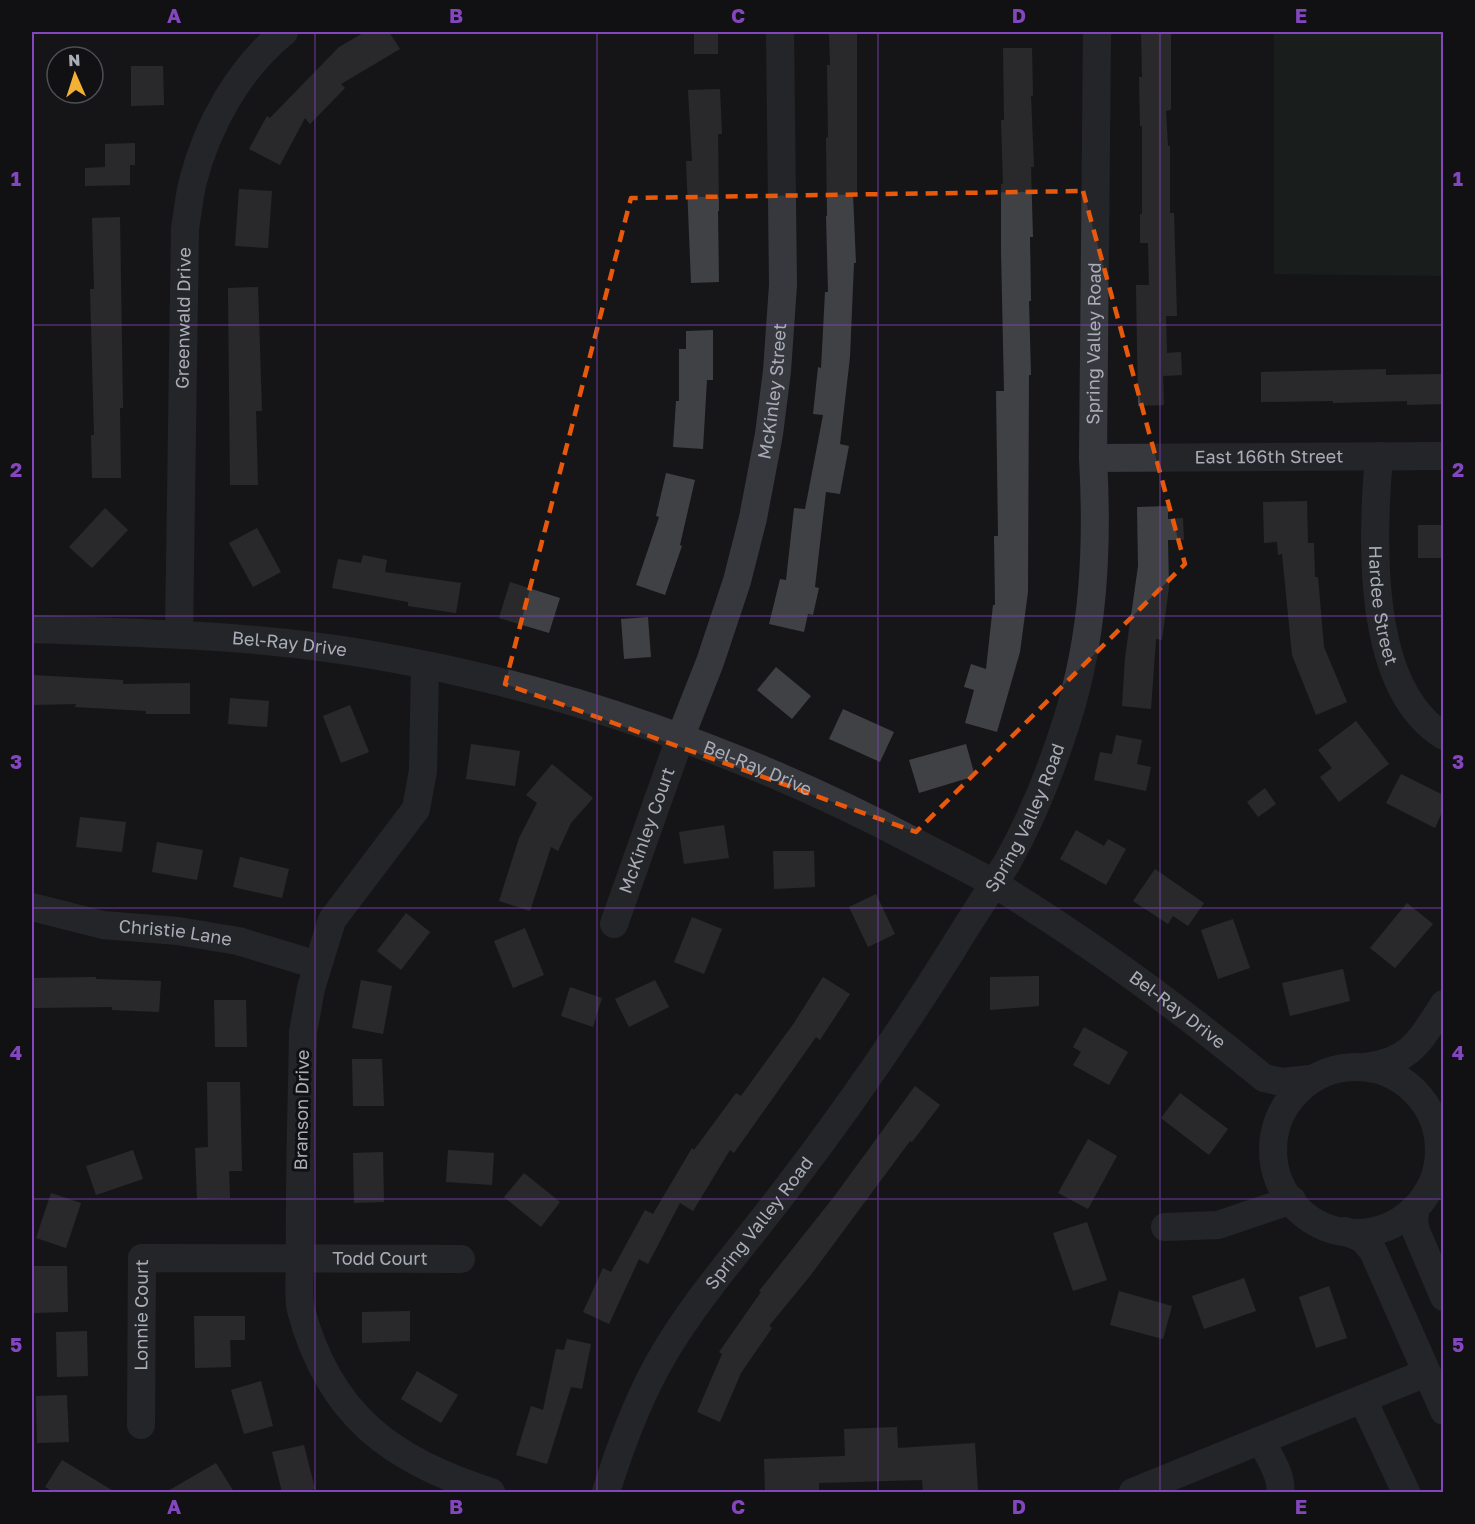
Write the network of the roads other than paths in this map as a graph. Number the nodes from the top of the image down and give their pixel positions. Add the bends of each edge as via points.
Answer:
1 (284, 32) edge
2 (780, 32) edge
3 (1097, 32) edge
4 (1379, 456) junction
5 (1443, 456) edge
6 (1093, 458) junction
7 (32, 629) edge
8 (179, 634) junction
9 (425, 665) junction
10 (1443, 736) edge
11 (680, 738) junction
12 (993, 884) junction
13 (32, 907) edge
14 (614, 924) dead end
15 (317, 965) junction
16 (1443, 1004) edge
17 (1416, 1046) junction
18 (1366, 1067) junction
19 (1264, 1078) junction
20 (1310, 1079) junction
21 (1428, 1108) junction
22 (1275, 1127) junction
23 (1292, 1200) junction
24 (1415, 1212) junction
25 (1165, 1227) dead end
26 (1345, 1231) junction
27 (301, 1259) junction
28 (461, 1259) dead end
29 (1443, 1297) edge
30 (1426, 1372) junction
31 (1363, 1400) junction
32 (1443, 1411) edge
33 (141, 1425) dead end
34 (1261, 1441) junction
35 (1183, 1483) edge
36 (491, 1492) edge
37 (606, 1492) edge
38 (1132, 1492) edge
39 (1280, 1492) edge
40 (1406, 1492) edge

1 - 8 street, Greenwald Drive via 244,75 221,110 193,182 185,228
2 - 11 street, McKinley Street via 783,285 769,434 737,581
3 - 6 street, Spring Valley Road
4 - 5 street, East 166th Street
4 - 6 street, East 166th Street
4 - 10 street, Hardee Street via 1374,551 1379,607 1391,665 1418,714
6 - 12 street, Spring Valley Road via 1094,578 1080,672 1048,775 1024,830
7 - 8 street, Bel-Ray Drive
8 - 9 street, Bel-Ray Drive via 282,642
9 - 11 street, Bel-Ray Drive via 544,694
9 - 15 street, Branson Drive via 423,771 416,809 332,920
11 - 12 street, Bel-Ray Drive via 864,816
11 - 14 street, McKinley Court
12 - 19 street, Bel-Ray Drive via 1080,938 1164,998
12 - 37 street, Spring Valley Road via 858,1091 696,1304 664,1353 637,1406
13 - 15 street, Christie Lane via 103,925 238,941
15 - 27 street, Branson Drive via 303,1032
16 - 17 street
17 - 18 street via 1400,1058
17 - 21 street via 1416,1070
18 - 20 street via 1344,1066
18 - 21 street via 1401,1081
19 - 20 street via 1282,1082
19 - 22 street
20 - 22 street via 1283,1107
21 - 24 street via 1437,1127 1438,1170 1431,1191
22 - 23 street via 1274,1161 1280,1182
23 - 25 street via 1218,1225
23 - 26 street via 1324,1225
24 - 26 street via 1382,1230
24 - 29 street via 1416,1231
26 - 30 street via 1363,1239 1373,1251
27 - 28 street, Todd Court
27 - 33 street, Lonnie Court via 142,1258
27 - 36 street, Branson Drive via 300,1308 319,1360 340,1398 372,1433 416,1463
30 - 31 street
30 - 32 street
31 - 34 street
31 - 40 street
34 - 35 street
34 - 39 street via 1278,1478
35 - 38 street

